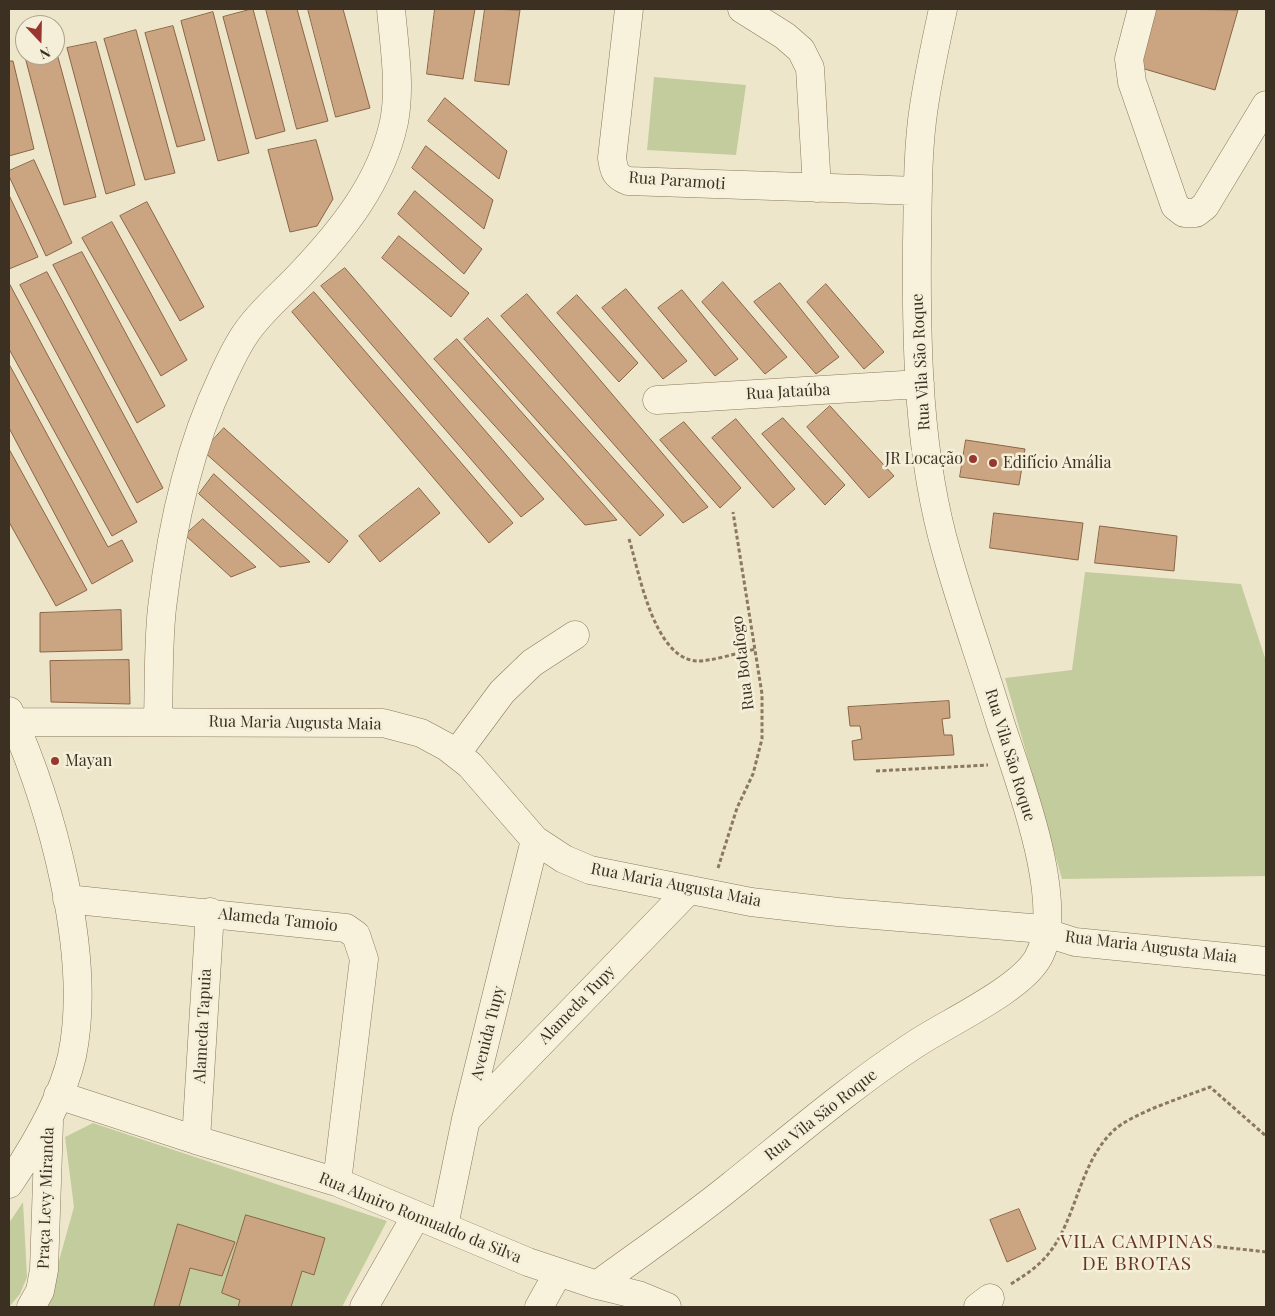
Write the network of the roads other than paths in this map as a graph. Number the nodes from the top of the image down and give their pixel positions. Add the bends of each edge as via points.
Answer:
1 (391, 9) edge
2 (629, 9) edge
3 (742, 9) edge
4 (943, 9) edge
5 (1142, 9) edge
6 (1266, 105) edge
7 (817, 188) junction
8 (918, 191) junction
9 (920, 384) junction
10 (657, 400) dead end
11 (575, 635) dead end
12 (11, 716) edge
13 (158, 722) junction
14 (456, 754) junction
15 (535, 840) junction
16 (699, 892) junction
17 (68, 900) junction
18 (210, 912) junction
19 (1047, 934) junction
20 (1266, 960) edge
21 (54, 1106) junction
22 (466, 1119) junction
23 (196, 1140) junction
24 (14, 1166) edge
25 (337, 1182) junction
26 (416, 1216) junction
27 (444, 1226) junction
28 (558, 1273) junction
29 (598, 1285) junction
30 (31, 1307) edge
31 (364, 1307) edge
32 (539, 1307) edge
33 (667, 1307) edge

1 - 13 street via 396,83 394,120 386,154 362,200 334,238 246,334 202,424 183,493 162,610
2 - 7 street, Rua Paramoti via 612,158 614,171 620,177 628,181
3 - 7 street via 785,36 801,50 810,68
4 - 8 street, Rua Vila São Roque via 923,109
5 - 6 street via 1129,59 1132,82 1175,206 1184,213 1196,213 1205,206
7 - 8 street, Rua Paramoti
8 - 9 street, Rua Vila São Roque
9 - 10 street, Rua Jataúba
9 - 19 street, Rua Vila São Roque via 935,502 946,552 1042,860
11 - 14 street via 532,663 502,692
12 - 13 street, Rua Maria Augusta Maia
12 - 17 street via 38,786
13 - 14 street, Rua Maria Augusta Maia via 383,723 421,733
14 - 15 street, Rua Maria Augusta Maia via 470,765
15 - 16 street, Rua Maria Augusta Maia via 564,859 590,870
15 - 22 street, Avenida Tupy
16 - 19 street, Rua Maria Augusta Maia via 838,912 1031,928
16 - 22 street, Alameda Tupy
17 - 18 street, Alameda Tamoio
17 - 21 street via 74,946 77,1023 72,1057
18 - 23 street, Alameda Tapuia
18 - 25 street, Alameda Tamoio via 346,928 356,935 364,959
19 - 20 street, Rua Maria Augusta Maia via 1075,942
19 - 29 street, Rua Vila São Roque via 1040,955 1029,972 914,1045 837,1100 728,1188
21 - 23 street, Rua Almiro Romualdo da Silva
21 - 24 street
21 - 30 street, Praça Levy Miranda via 44,1270 40,1290
22 - 27 street, Avenida Tupy
23 - 25 street, Rua Almiro Romualdo da Silva
25 - 26 street, Rua Almiro Romualdo da Silva
26 - 27 street, Rua Almiro Romualdo da Silva
26 - 31 street
27 - 28 street, Rua Almiro Romualdo da Silva
28 - 29 street, Rua Almiro Romualdo da Silva
28 - 32 street
29 - 33 street, Rua Almiro Romualdo da Silva via 638,1295

